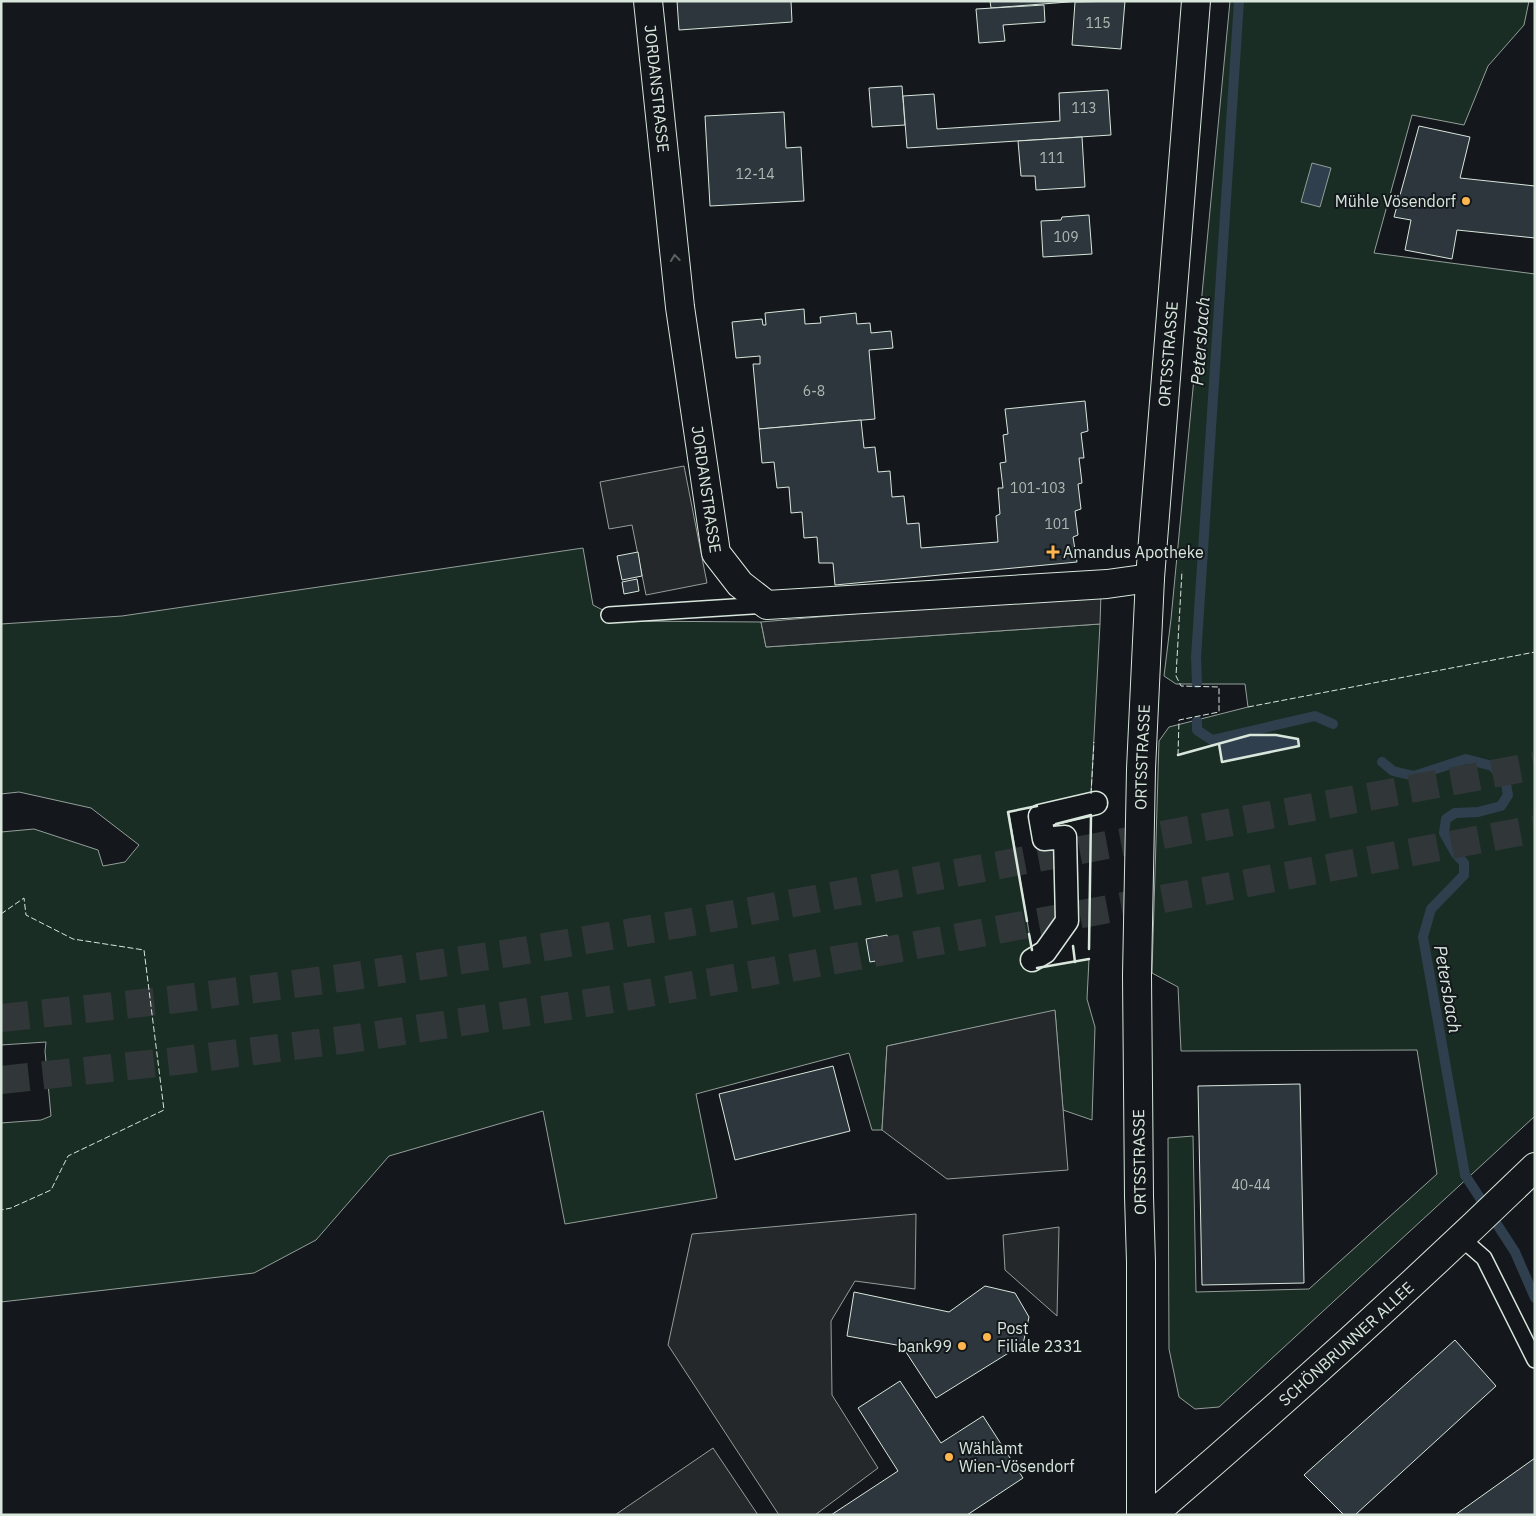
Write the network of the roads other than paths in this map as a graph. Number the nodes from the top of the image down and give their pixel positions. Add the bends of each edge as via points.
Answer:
1 (648, 1) edge
2 (1196, 1) edge
3 (1150, 578) junction
4 (767, 605) junction
5 (609, 615) dead end
6 (1096, 803) dead end
7 (1032, 960) dead end
8 (1535, 1167) edge
9 (1468, 1231) junction
10 (1535, 1360) edge
11 (1141, 1515) edge
12 (1152, 1515) edge

4 -> 1 street, JORDANSTRASSE via 740,584 716,552 680,307
2 - 3 street, ORTSSTRASSE
3 - 4 street via 1106,584
3 - 11 street, ORTSSTRASSE via 1141,769 1137,975
4 - 5 lane
6 - 7 street via 1040,816 1044,839 1065,837 1067,921 1045,952
8 - 9 street, SCHÖNBRUNNER ALLEE
9 - 10 lane
9 - 12 street, SCHÖNBRUNNER ALLEE via 1242,1438

